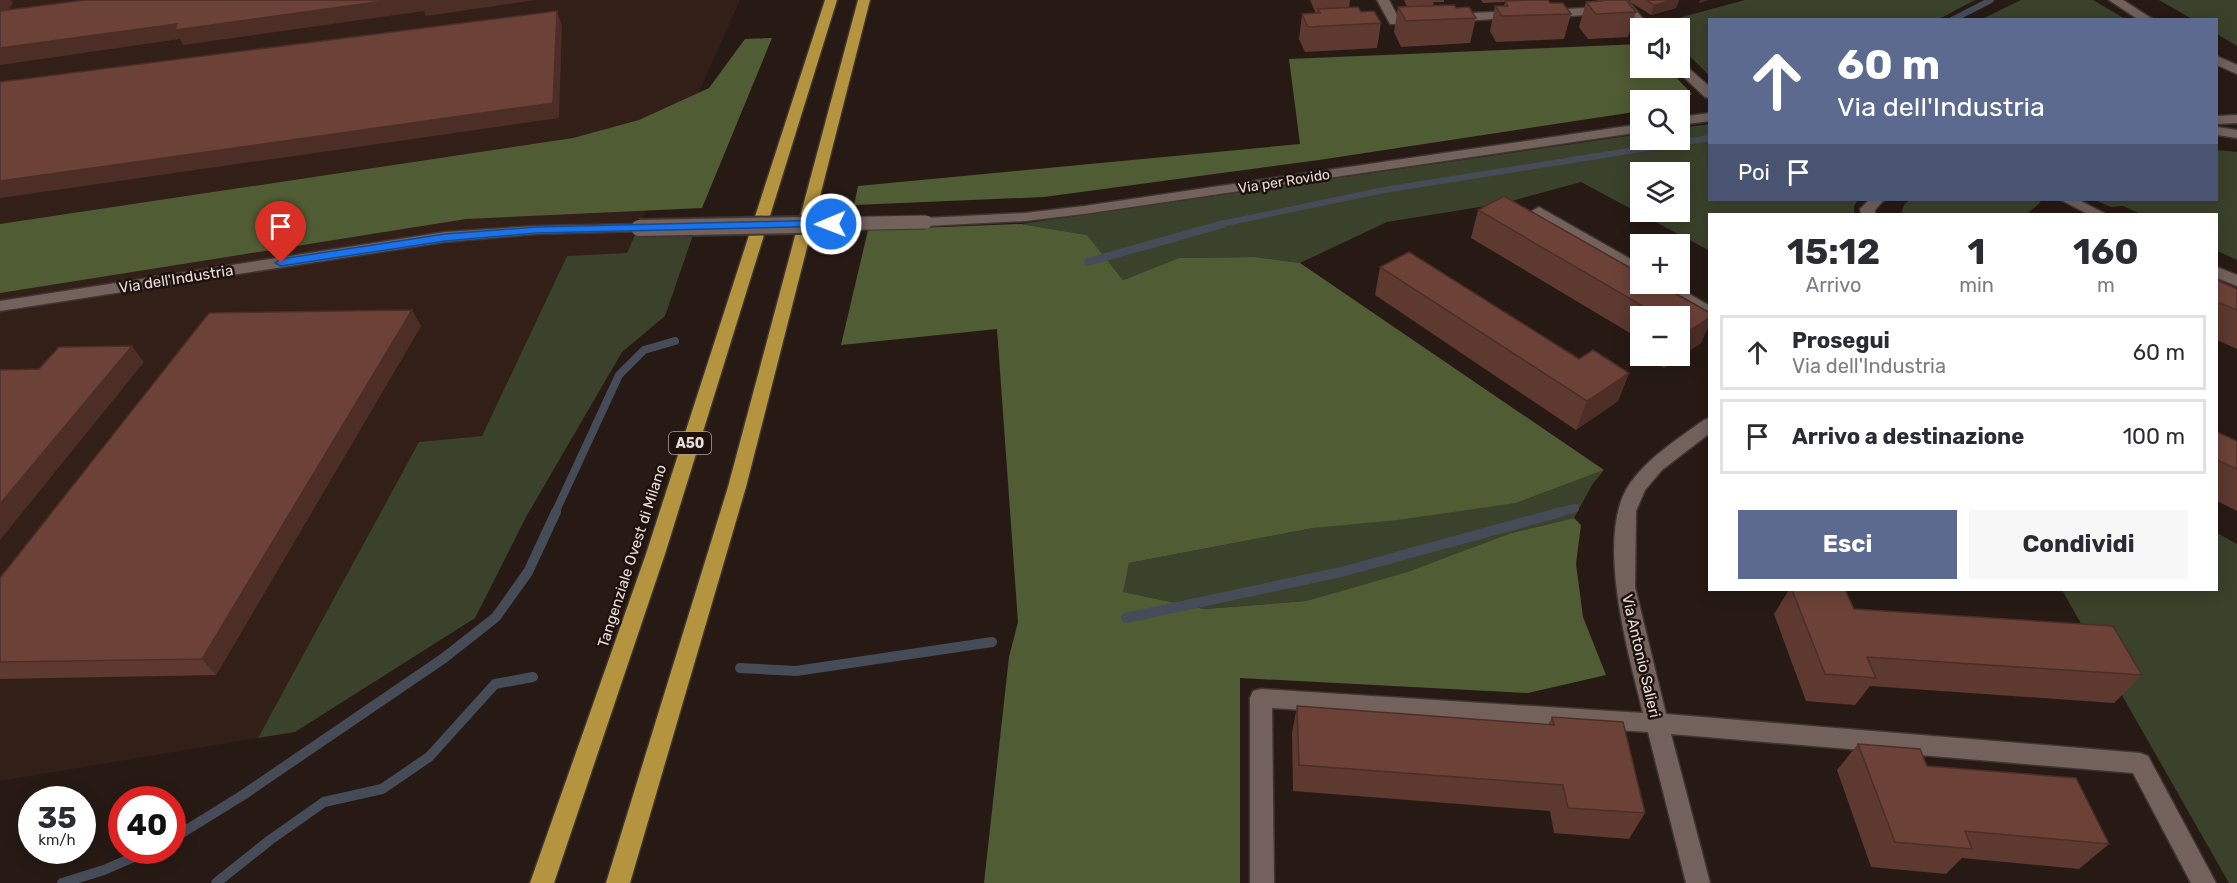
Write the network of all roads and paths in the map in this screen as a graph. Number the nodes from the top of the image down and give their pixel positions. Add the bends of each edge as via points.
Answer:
1 (831, 0) edge
2 (864, 0) edge
3 (1383, 0) edge
4 (1621, 0) edge
5 (2115, 0) edge
6 (1630, 10) junction
7 (1637, 18) edge
8 (2145, 18) edge
9 (2219, 62) edge
10 (2237, 70) edge
11 (1690, 77) edge
12 (2237, 78) edge
13 (1708, 92) edge
14 (1708, 117) edge
15 (2237, 119) edge
16 (1690, 120) edge
17 (2218, 120) edge
18 (1630, 130) edge
19 (2218, 131) edge
20 (2237, 134) edge
21 (2218, 139) edge
22 (2237, 141) edge
23 (1876, 201) edge
24 (2070, 201) edge
25 (1539, 211) dead end
26 (1868, 213) edge
27 (2097, 213) edge
28 (639, 228) joint
29 (1630, 265) edge
30 (2218, 272) edge
31 (2237, 281) edge
32 (1678, 294) edge
33 (0, 306) edge
34 (1708, 312) edge
35 (1708, 426) edge
36 (1657, 724) junction
37 (542, 883) edge
38 (618, 883) edge
39 (1262, 883) edge
40 (1698, 883) edge
41 (2204, 883) edge

1 - 37 highway, Tangenziale Ovest di Milano / A50 via 676,487
2 - 38 highway via 737,487
3 - 6 street via 1394,21
4 - 6 street
5 - 8 street
6 - 7 street
9 - 10 street
9 - 12 street
11 - 13 street
14 - 16 street
15 - 17 street
18 - 28 street, Via per Rovido, bridge via 1025,217
19 - 20 street
21 - 22 street
23 - 26 street
24 - 27 street
25 - 29 street
28 - 33 street, Via dell'Industria via 445,237
30 - 31 street
32 - 34 street
35 - 36 street, Via Antonio Salieri via 1656,465 1637,487 1626,511 1625,587
36 - 39 street via 1261,698
36 - 40 street, Via Antonio Salieri
36 - 41 street via 2140,763

